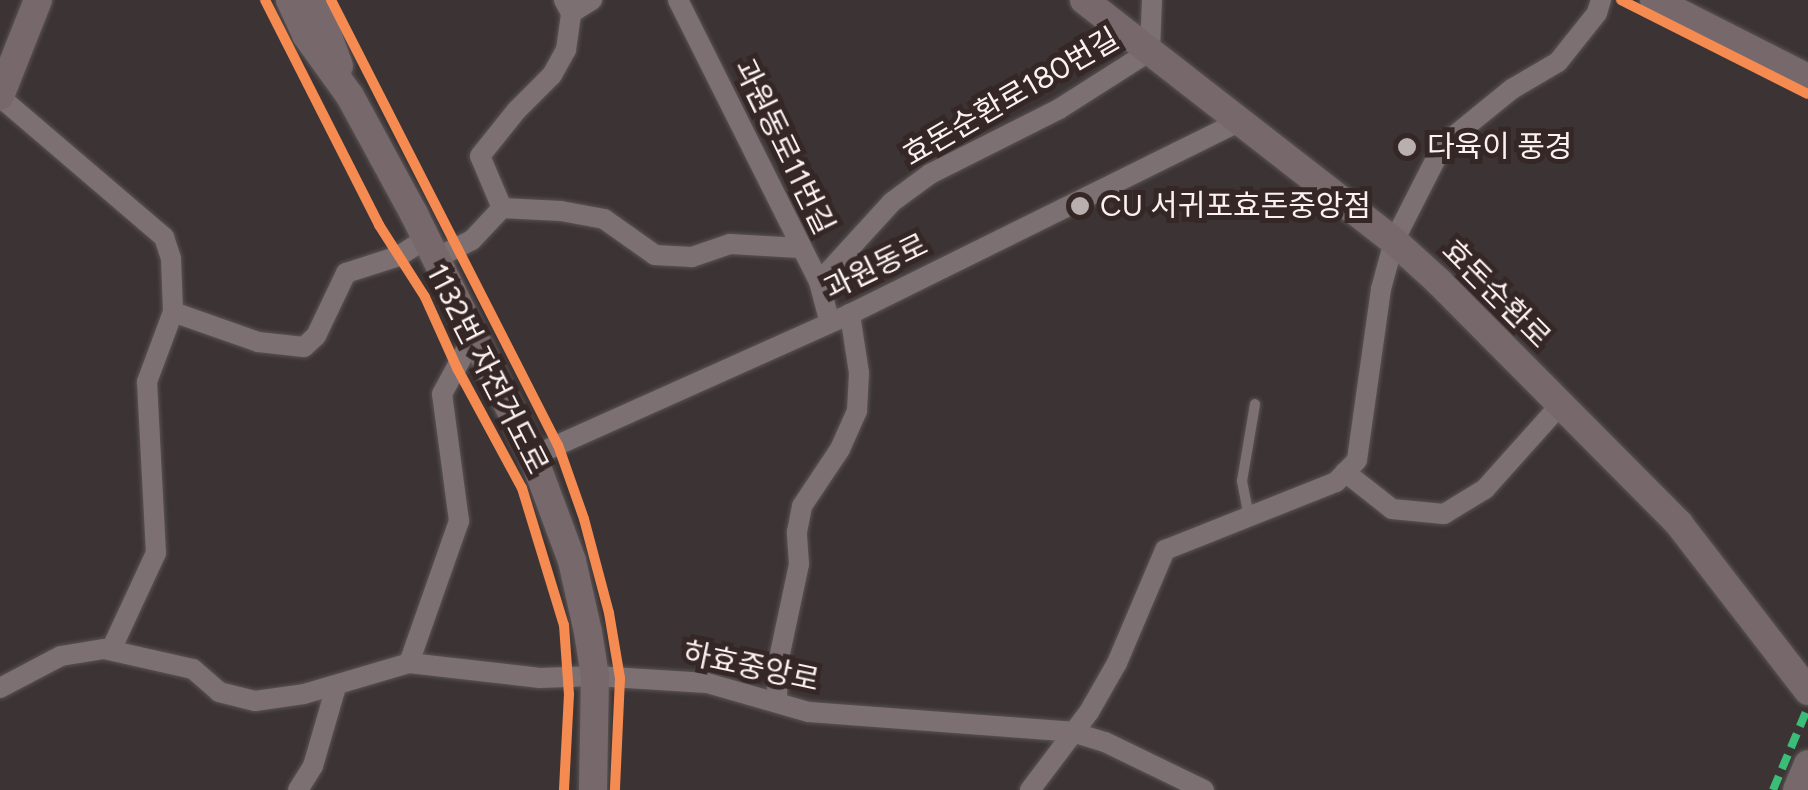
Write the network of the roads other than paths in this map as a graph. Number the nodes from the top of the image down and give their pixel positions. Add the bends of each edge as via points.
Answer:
1 (38, 0) edge
2 (282, 0) edge
3 (290, 0) edge
4 (315, 0) edge
5 (592, 0) edge
6 (678, 0) edge
7 (1084, 0) edge
8 (1152, 0) edge
9 (1601, 0) edge
10 (1654, 0) edge
11 (568, 7) edge
12 (306, 35) junction
13 (1150, 51) junction
14 (1808, 78) edge
15 (2, 86) edge
16 (350, 96) junction
17 (1240, 121) junction
18 (502, 208) junction
19 (1394, 241) junction
20 (800, 248) junction
21 (429, 249) junction
22 (819, 282) junction
23 (173, 312) junction
24 (850, 314) junction
25 (830, 322) junction
26 (473, 337) junction
27 (1255, 404) dead end
28 (1561, 404) junction
29 (533, 456) junction
30 (1345, 472) junction
31 (1250, 518) junction
32 (111, 650) junction
33 (410, 664) junction
34 (595, 676) junction
35 (336, 686) junction
36 (0, 688) edge
37 (1808, 690) edge
38 (777, 702) junction
39 (1072, 732) junction
40 (1808, 764) edge
41 (298, 790) edge
42 (593, 790) edge
43 (1030, 790) edge
44 (1204, 790) edge
45 (1797, 790) edge

1 - 15 street
2 - 12 street
3 - 12 street
4 - 16 street
5 - 11 street
6 - 20 street, 과원동로11번길
7 - 13 street, 효돈순환로
8 - 13 street
9 - 19 street via 1558,62 1512,89 1443,145
10 - 14 street
11 - 18 street via 566,50 552,75 480,156
12 - 16 street
13 - 17 street, 효돈순환로
13 - 22 street, 효돈순환로180번길 via 1060,108 930,174 892,202
15 - 23 street via 164,237
16 - 21 street
17 - 19 street, 효돈순환로
17 - 24 street, 과원동로
18 - 20 street via 604,219 655,255 692,257 730,244
18 - 21 street via 472,240
19 - 28 street, 효돈순환로
19 - 30 street via 1357,460
20 - 22 street, 과원동로11번길
21 - 23 street via 346,273 316,336 304,347 258,342
21 - 26 street
22 - 25 street, 과원동로11번길
23 - 32 street via 147,382 156,552
24 - 25 street, 과원동로
24 - 38 street via 856,411 802,506
25 - 29 street, 과원동로
26 - 29 street
26 - 33 street via 442,394 459,520
27 - 31 lane via 1242,481
28 - 30 street via 1485,490 1444,514 1392,509
28 - 37 street, 효돈순환로 via 1679,524
29 - 34 street via 572,560
30 - 31 street via 1336,482
31 - 39 street via 1165,550 1117,663
32 - 35 street, 하효중앙로 via 194,670 220,692 255,702
32 - 36 street, 하효중앙로 via 61,656
33 - 34 street, 하효중앙로 via 540,678
33 - 35 street, 하효중앙로
34 - 38 street, 하효중앙로 via 707,683
34 - 42 street
35 - 41 street via 313,766
38 - 39 street, 하효중앙로 via 809,712
39 - 43 street
39 - 44 street, 하효중앙로
40 - 45 street

